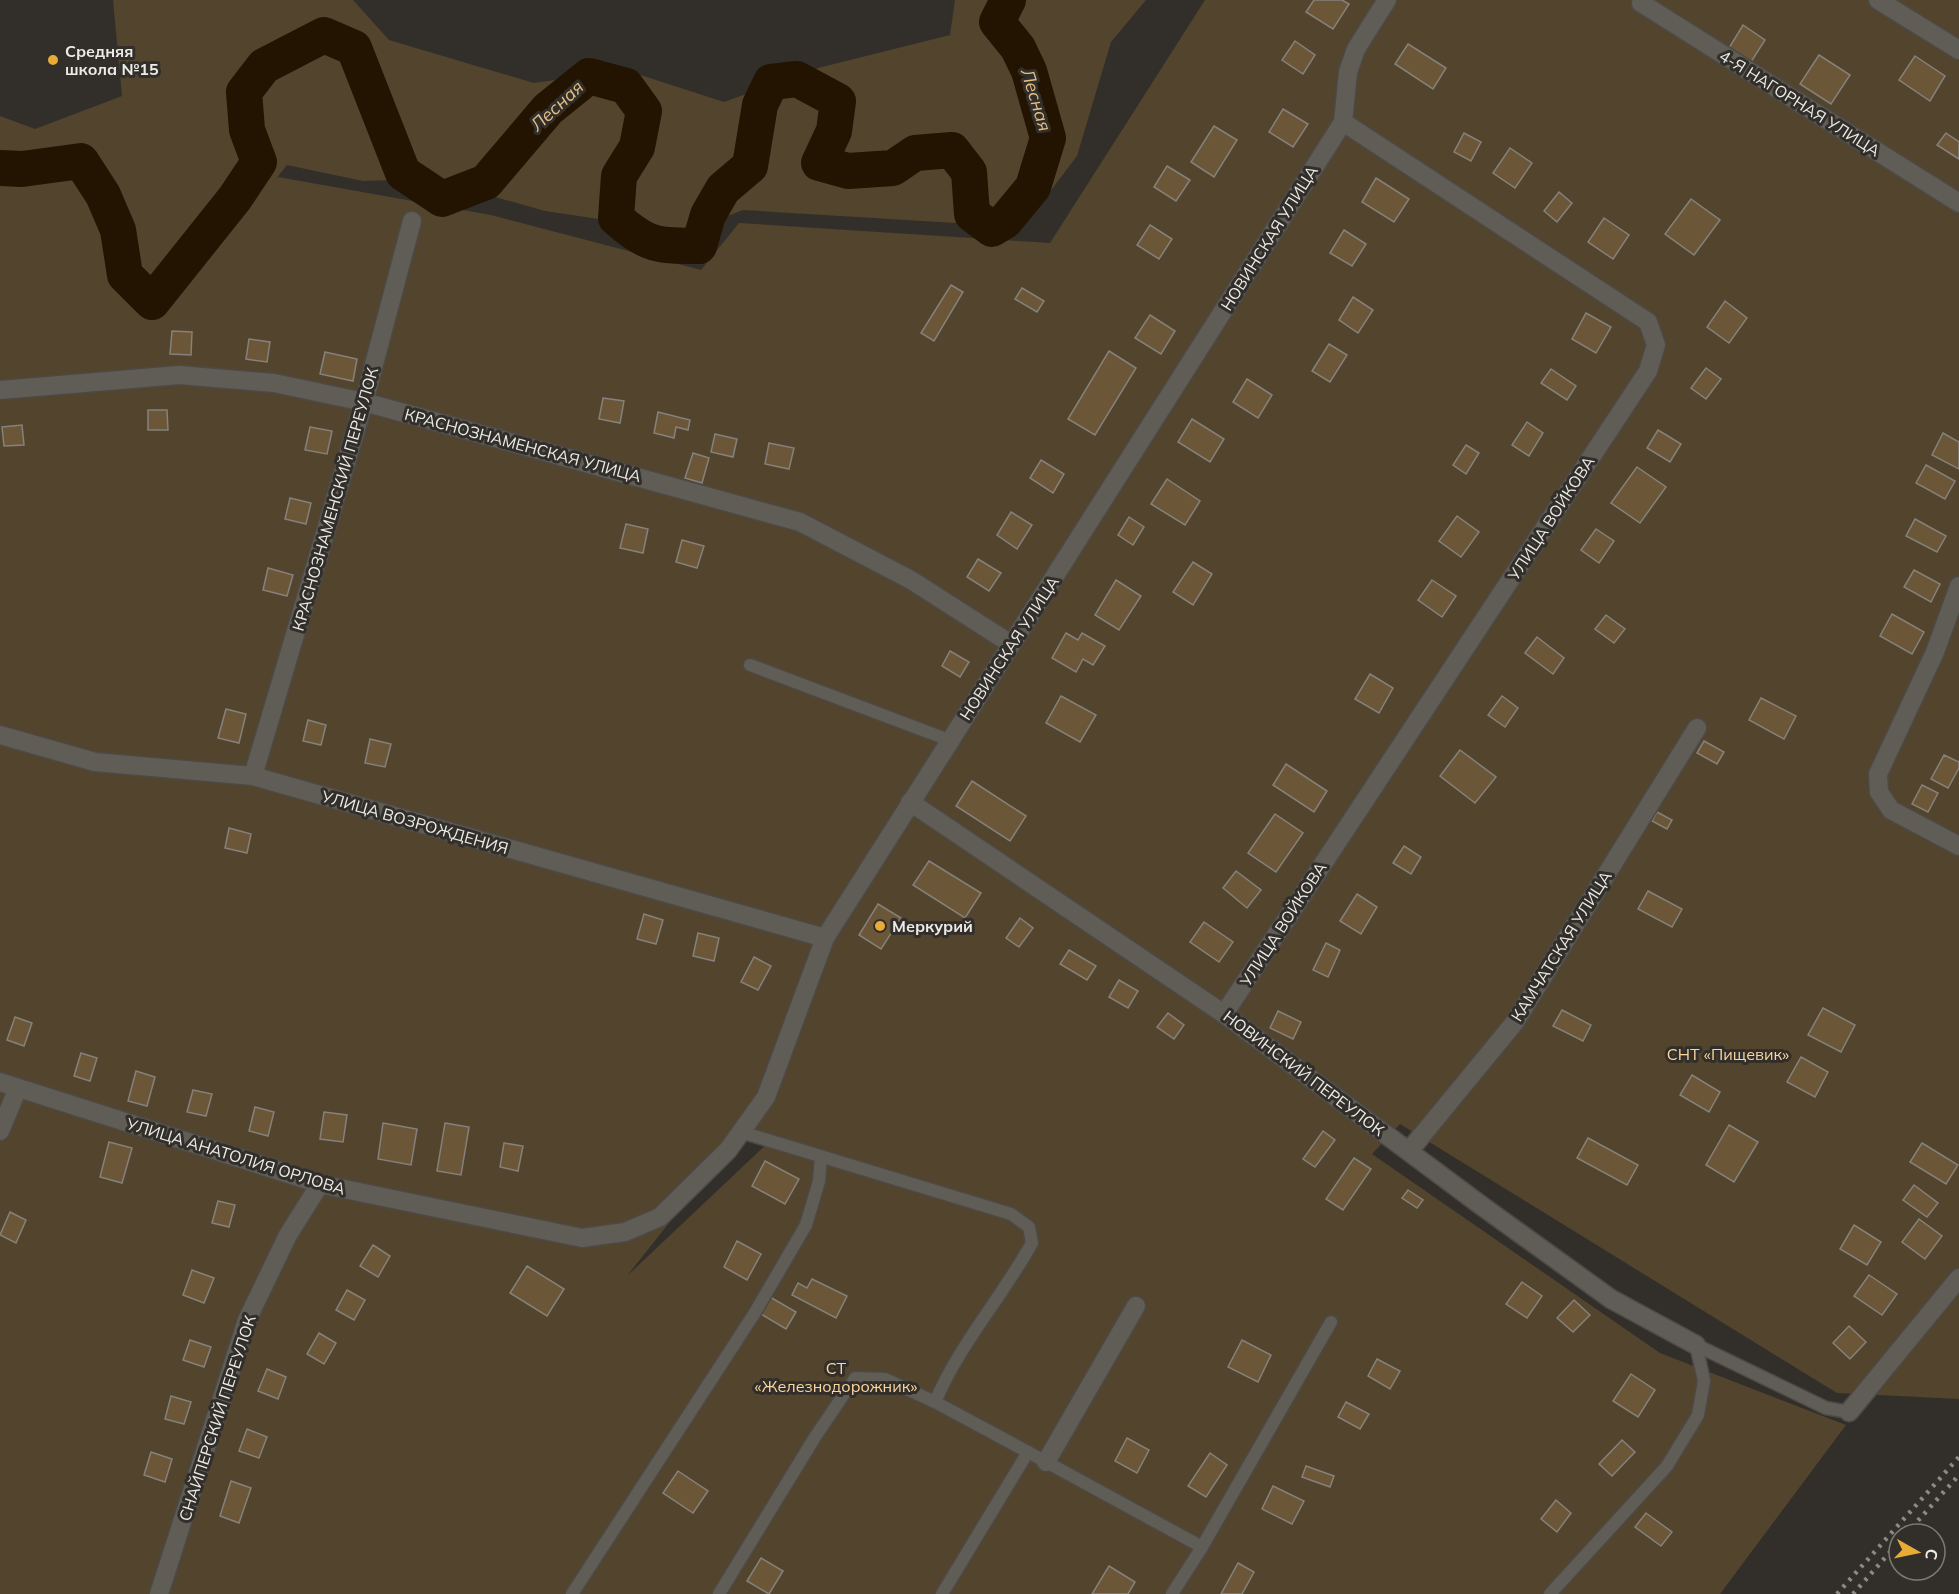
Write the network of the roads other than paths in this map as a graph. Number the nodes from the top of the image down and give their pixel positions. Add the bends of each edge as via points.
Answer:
1 (1387, 0) edge
2 (1878, 0) edge
3 (1642, 2) edge
4 (1959, 50) edge
5 (1343, 122) junction
6 (1959, 203) edge
7 (412, 221) dead end
8 (0, 390) edge
9 (364, 402) junction
10 (1959, 586) edge
11 (1011, 644) junction
12 (750, 665) dead end
13 (1697, 728) dead end
14 (0, 735) edge
15 (949, 741) junction
16 (253, 776) junction
17 (910, 802) junction
18 (1959, 846) edge
19 (825, 938) junction
20 (1224, 1014) junction
21 (0, 1082) edge
22 (18, 1088) junction
23 (0, 1131) edge
24 (741, 1132) junction
25 (1409, 1151) junction
26 (821, 1157) junction
27 (320, 1184) junction
28 (582, 1238) joint
29 (1959, 1278) edge
30 (1136, 1306) dead end
31 (1331, 1322) dead end
32 (1696, 1345) junction
33 (935, 1402) junction
34 (1849, 1412) joint
35 (1028, 1452) junction
36 (1046, 1462) junction
37 (1202, 1547) junction
38 (159, 1594) edge
39 (572, 1594) edge
40 (719, 1594) edge
41 (942, 1594) edge
42 (1172, 1594) edge
43 (1550, 1594) edge

1 - 5 street, НОВИНСКАЯ УЛИЦА via 1356,49 1348,72
2 - 4 street
3 - 6 street, 4-Я НАГОРНАЯ УЛИЦА
5 - 11 street, НОВИНСКАЯ УЛИЦА
5 - 20 street, УЛИЦА ВОЙКОВА via 1648,322 1656,345 1648,371
7 - 9 street, КРАСНОЗНАМЕНСКИЙ ПЕРЕУЛОК
8 - 9 street, КРАСНОЗНАМЕНСКАЯ УЛИЦА via 179,375 274,383
9 - 11 street, КРАСНОЗНАМЕНСКАЯ УЛИЦА via 800,522 911,580
9 - 16 street, КРАСНОЗНАМЕНСКИЙ ПЕРЕУЛОК
10 - 18 street via 1935,652 1878,774 1880,792 1891,810
11 - 15 street, НОВИНСКАЯ УЛИЦА
12 - 15 lane
13 - 25 street, КАМЧАТСКАЯ УЛИЦА via 1515,1022
14 - 16 street, УЛИЦА ВОЗРОЖДЕНИЯ via 95,762
15 - 17 street, НОВИНСКАЯ УЛИЦА
16 - 19 street, УЛИЦА ВОЗРОЖДЕНИЯ
17 - 19 street, НОВИНСКАЯ УЛИЦА
17 - 20 street, НОВИНСКИЙ ПЕРЕУЛОК
19 - 24 street, НОВИНСКАЯ УЛИЦА via 766,1097
20 - 25 street, НОВИНСКИЙ ПЕРЕУЛОК
21 - 22 street, УЛИЦА АНАТОЛИЯ ОРЛОВА
22 - 23 street
22 - 27 street, УЛИЦА АНАТОЛИЯ ОРЛОВА
24 - 26 lane
24 - 28 street, НОВИНСКАЯ УЛИЦА via 728,1150 660,1217 624,1232
25 - 32 street, НОВИНСКИЙ ПЕРЕУЛОК via 1611,1299
26 - 33 lane via 1011,1214 1029,1227 1032,1243 945,1377
26 - 39 lane via 819,1181 806,1225 754,1314
27 - 28 street, УЛИЦА АНАТОЛИЯ ОРЛОВА
27 - 38 street, СНАЙПЕРСКИЙ ПЕРЕУЛОК via 288,1235 247,1320
29 - 34 street
30 - 36 street
31 - 37 lane
32 - 34 lane via 1826,1408
32 - 43 lane via 1704,1381 1698,1415 1667,1466
33 - 35 lane
33 - 40 lane via 885,1379 855,1377
35 - 36 lane
35 - 41 lane
36 - 37 lane
37 - 42 lane

